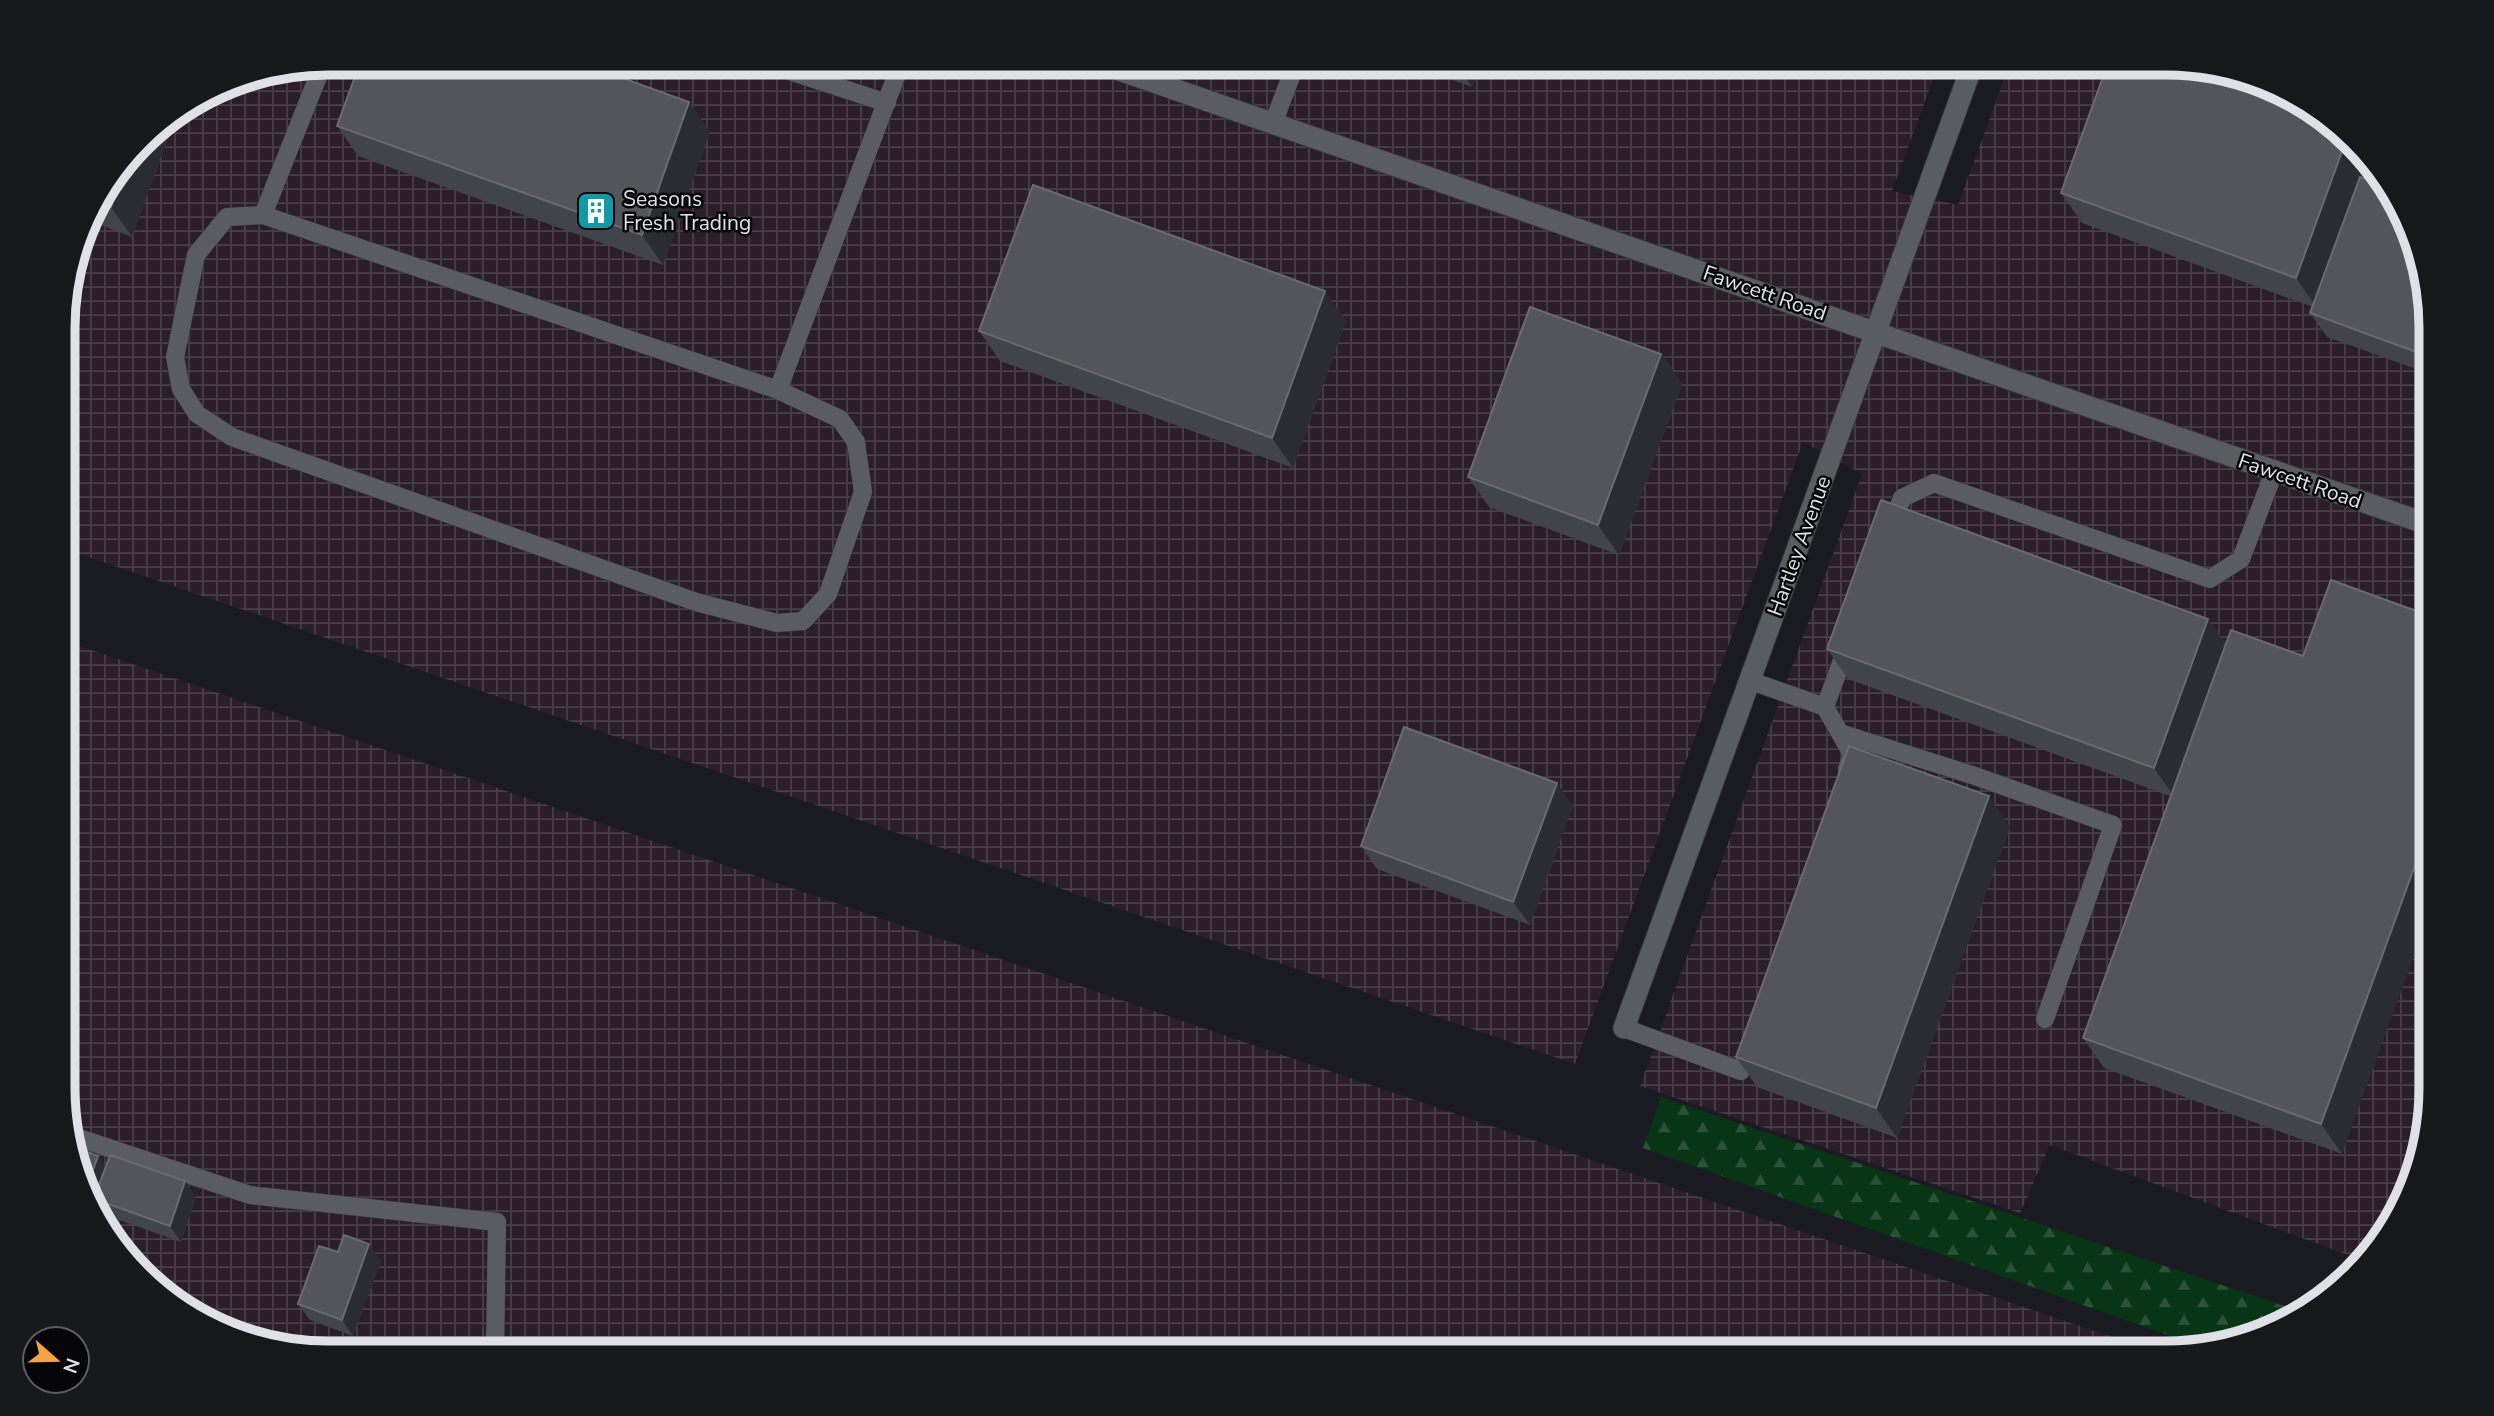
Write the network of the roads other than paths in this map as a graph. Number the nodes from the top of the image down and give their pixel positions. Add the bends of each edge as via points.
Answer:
1 (802, 75) edge
2 (897, 75) edge
3 (1133, 75) edge
4 (1291, 75) edge
5 (1969, 75) edge
6 (318, 76) edge
7 (887, 103) junction
8 (1273, 124) junction
9 (263, 215) junction
10 (1876, 331) junction
11 (778, 390) junction
12 (2274, 472) junction
13 (2419, 521) edge
14 (1883, 550) edge
15 (1854, 629) edge
16 (1751, 681) junction
17 (1825, 707) junction
18 (1840, 733) junction
19 (1843, 781) edge
20 (2045, 1019) dead end
21 (1624, 1028) joint
22 (1755, 1031) edge
23 (80, 1138) edge
24 (495, 1341) edge

1 - 7 lane
2 - 7 lane
3 - 8 street, Fawcett Road
4 - 8 lane
5 - 10 street, Hartley Avenue
6 - 9 lane
7 - 11 lane
8 - 10 street, Fawcett Road
9 - 11 lane
9 - 11 lane via 226,217 196,255 175,357 181,388 197,414 232,437 695,602 778,623 803,621 828,594 863,492 856,442 840,419
10 - 12 street, Fawcett Road
10 - 16 street, Hartley Avenue
12 - 13 street, Fawcett Road
12 - 14 lane via 2241,559 2210,579 1934,484 1902,498
15 - 17 lane
16 - 17 lane
16 - 21 street, Hartley Avenue
17 - 18 lane
18 - 19 lane via 1852,754
18 - 20 lane via 2113,825
21 - 22 lane via 1741,1071
23 - 24 lane via 250,1195 497,1222

